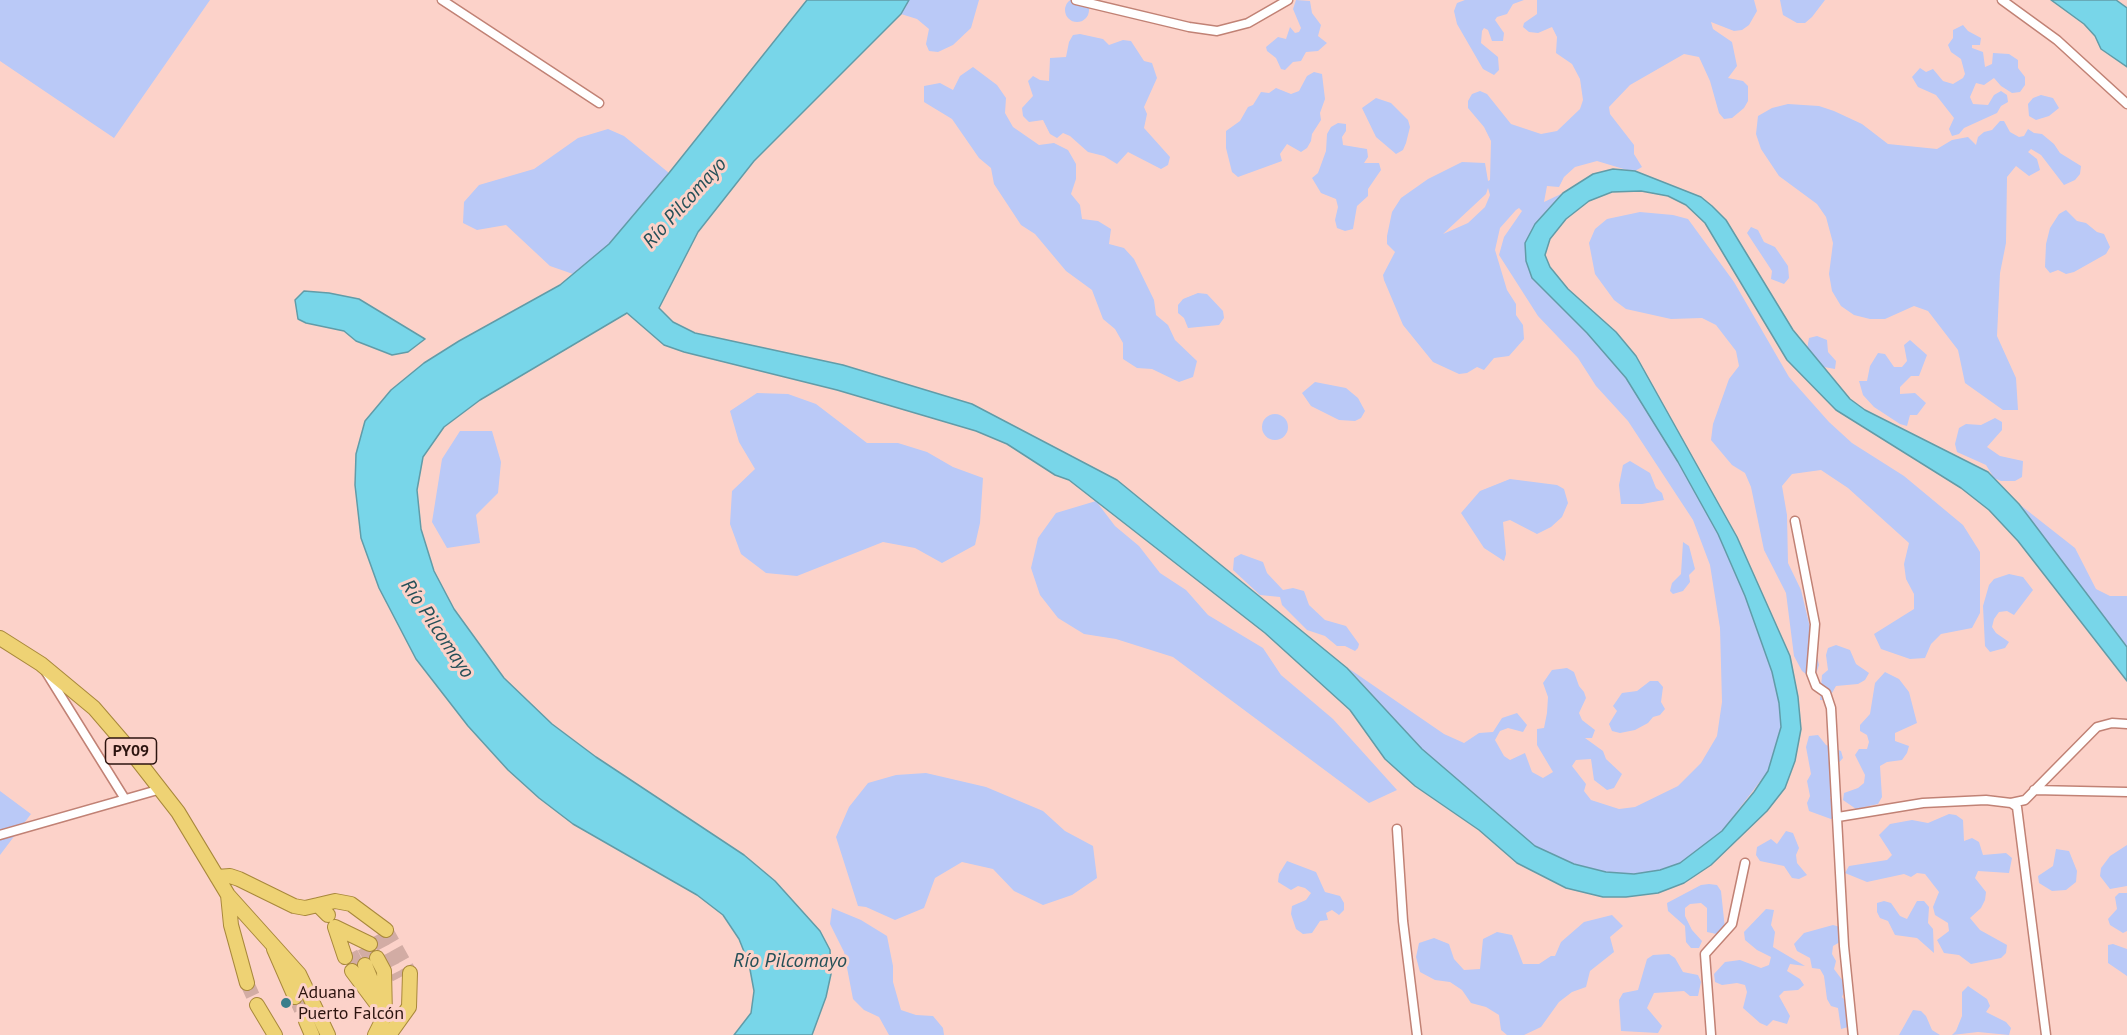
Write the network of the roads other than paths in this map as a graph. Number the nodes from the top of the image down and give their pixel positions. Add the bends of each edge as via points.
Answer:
1 (442, 0) edge
2 (1076, 0) edge
3 (1288, 0) edge
4 (2002, 0) edge
5 (599, 103) dead end
6 (2127, 104) edge
7 (1795, 521) dead end
8 (0, 638) edge
9 (41, 664) junction
10 (2127, 724) edge
11 (161, 789) junction
12 (2034, 790) junction
13 (2127, 792) edge
14 (125, 799) junction
15 (2011, 803) junction
16 (1838, 816) junction
17 (1397, 829) dead end
18 (0, 835) edge
19 (1745, 863) dead end
20 (217, 877) junction
21 (228, 895) junction
22 (318, 905) junction
23 (331, 921) junction
24 (270, 940) junction
25 (364, 945) junction
26 (405, 976) tunnel mouth
27 (247, 983) tunnel mouth
28 (295, 997) tunnel mouth
29 (257, 1005) tunnel mouth
30 (385, 1015) junction
31 (306, 1021) tunnel mouth
32 (275, 1035) edge
33 (312, 1035) edge
34 (328, 1035) edge
35 (375, 1035) edge
36 (388, 1035) edge
37 (1417, 1035) edge
38 (1711, 1035) edge
39 (1853, 1035) edge
40 (2046, 1035) edge

1 - 5 street
2 - 3 street via 1217,31 1248,22
4 - 6 street via 2057,40
7 - 16 street via 1815,624 1811,673 1816,686 1826,693 1831,708
8 - 9 highway, PY09
9 - 11 highway, PY09 via 94,708
9 - 14 street
10 - 12 street via 2097,727
11 - 14 street
11 - 20 highway, PY09
12 - 13 street
12 - 15 street via 2025,800
14 - 18 street
15 - 16 street via 1923,802
15 - 40 street via 2017,807
16 - 39 street
17 - 37 street
19 - 38 street via 1732,924 1705,954
20 - 21 highway, PY09
20 - 22 highway via 239,879 294,906
21 - 24 highway, PY09
21 - 27 highway, PY09 via 233,935
22 - 23 highway
22 - 25 highway via 343,902 372,919
23 - 25 highway
23 - 25 highway
24 - 28 highway
24 - 34 highway, PY09 via 299,974
26 - 36 highway via 411,994 409,1007
29 - 32 highway
30 - 30 highway via 365,965 378,974
30 - 35 highway
31 - 33 highway

